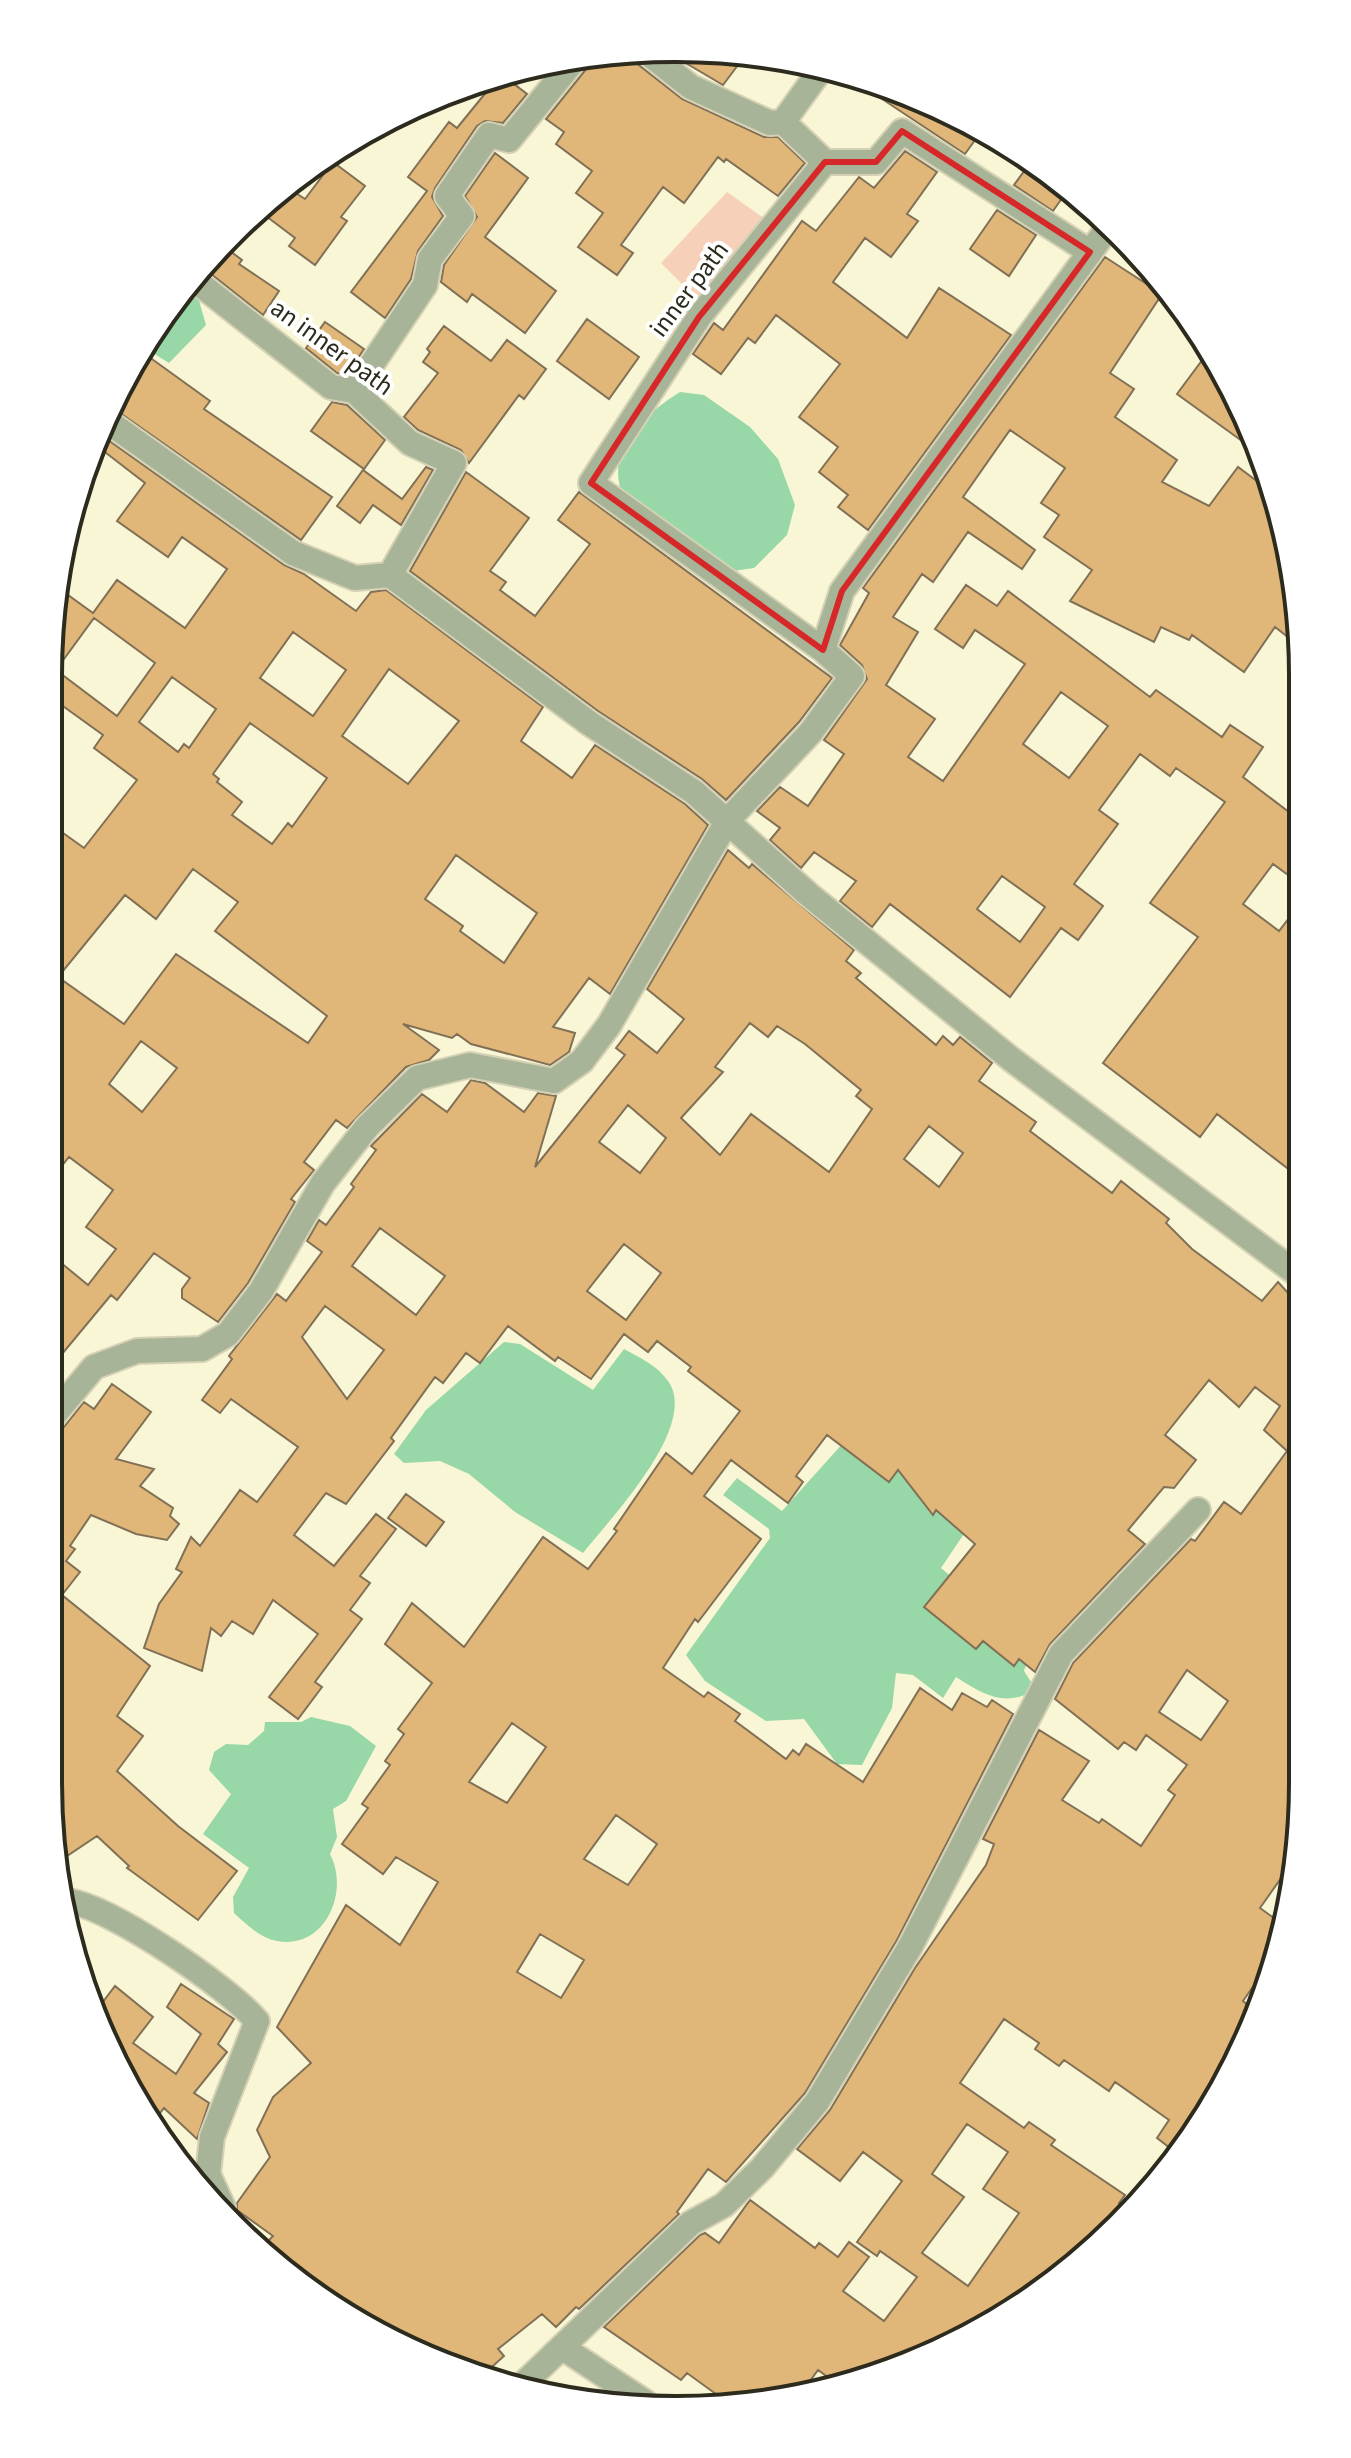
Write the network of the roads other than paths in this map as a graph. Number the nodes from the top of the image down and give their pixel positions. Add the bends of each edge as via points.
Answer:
1 (660, 62) edge
2 (564, 73) edge
3 (814, 78) edge
4 (783, 122) junction
5 (825, 162) junction
6 (1102, 235) edge
7 (1090, 252) junction
8 (202, 286) edge
9 (354, 391) junction
10 (115, 427) edge
11 (390, 575) junction
12 (823, 650) junction
13 (728, 820) junction
14 (1289, 1268) edge
15 (62, 1405) edge
16 (1198, 1510) dead end
17 (74, 1902) edge
18 (214, 2187) edge
19 (563, 2348) junction
20 (530, 2378) edge
21 (634, 2395) edge

1 - 4 street via 691,87 770,123
2 - 9 street via 509,140 489,135 447,196 462,216 430,259 425,285
3 - 4 street
4 - 5 street
5 - 7 street via 876,162 902,131
5 - 12 street, inner path via 699,317 591,483
6 - 7 street
7 - 12 street via 842,591
8 - 9 street, an inner path via 331,387
9 - 11 street, an inner path via 410,443 454,463
10 - 11 street via 293,553 355,578
11 - 13 street
12 - 13 street via 852,676 811,732
13 - 14 street via 808,894 1011,1059
13 - 15 street via 609,1025 582,1061 554,1081 470,1065 417,1078 367,1127 323,1183 261,1291 228,1334 202,1349 137,1351 94,1367
16 - 19 street via 1061,1654 910,1947 817,2102 724,2205 691,2223
17 - 18 street via 88,1904 149,1938 257,2021 212,2137 208,2174
19 - 20 street
19 - 21 street

